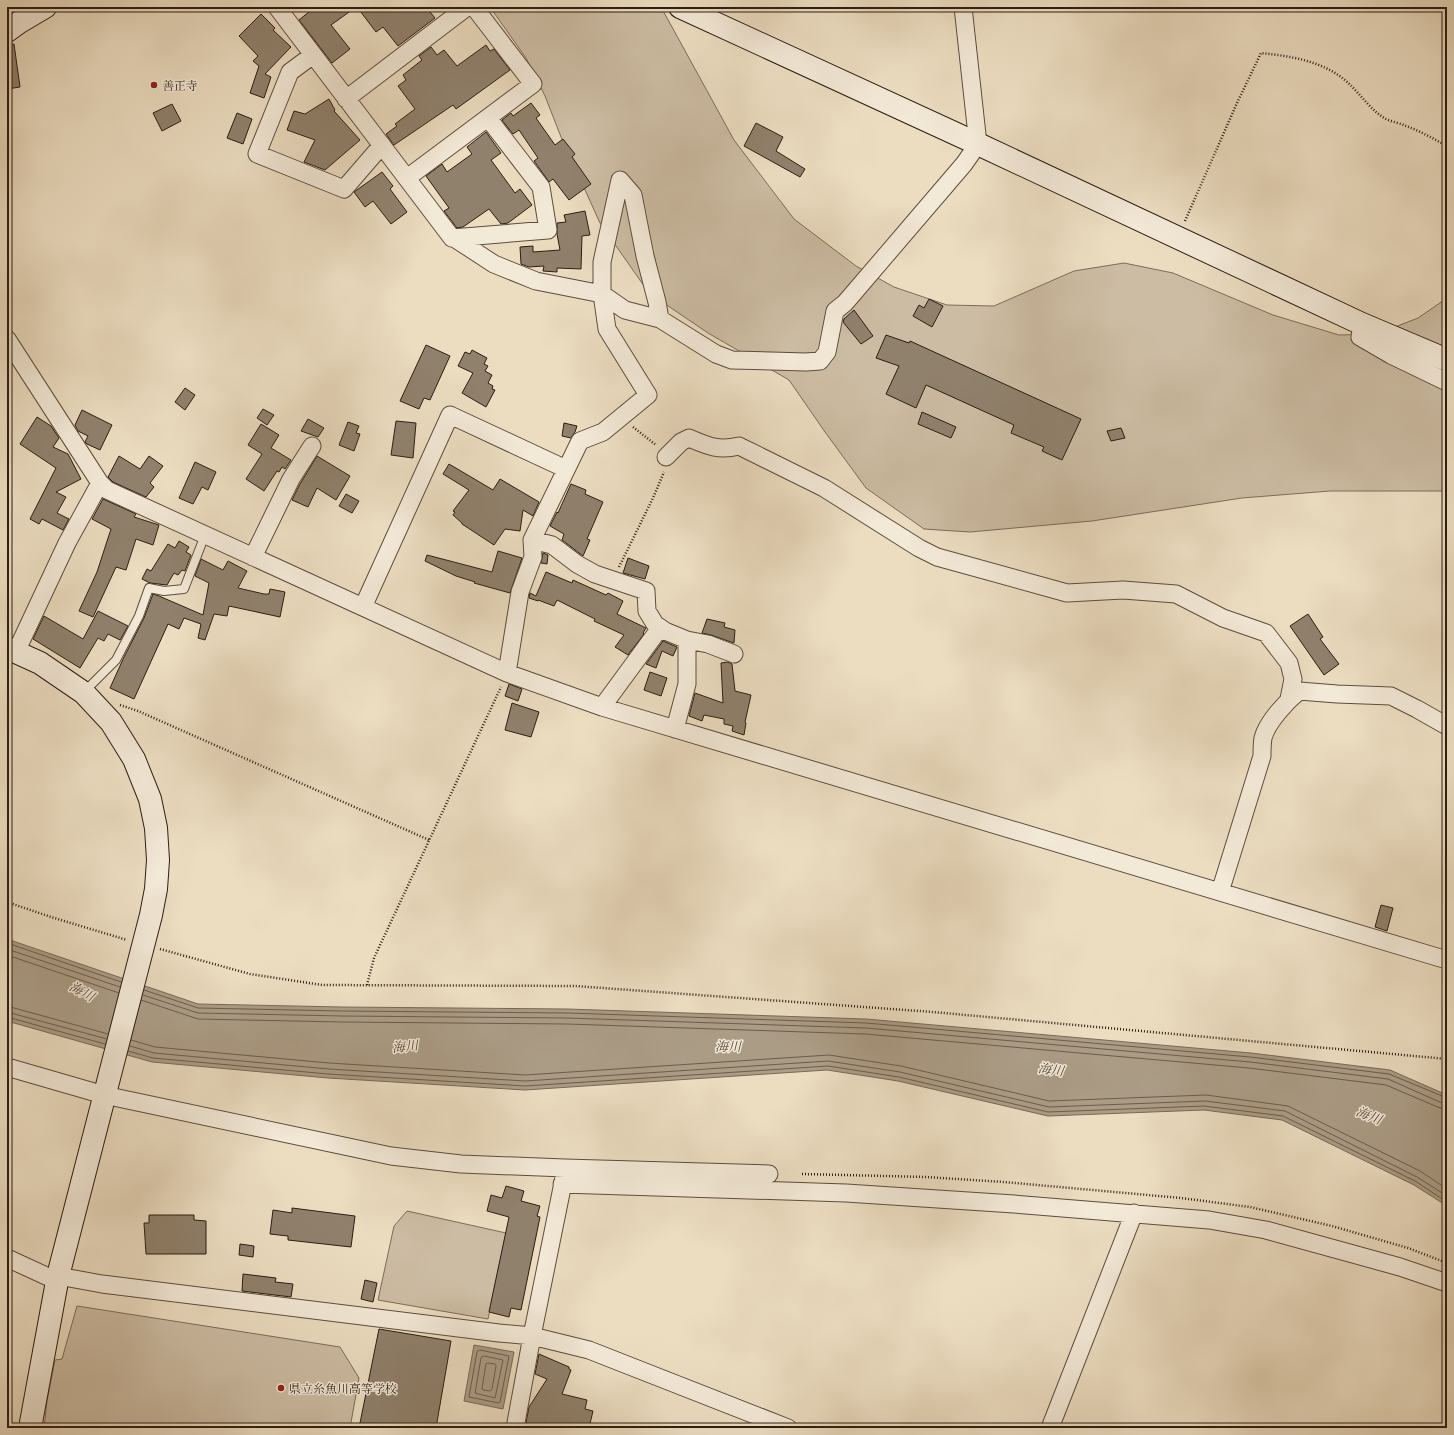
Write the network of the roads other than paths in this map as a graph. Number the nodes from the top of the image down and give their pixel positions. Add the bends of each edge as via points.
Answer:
1 (45, 7) edge
2 (468, 7) edge
3 (474, 7) edge
4 (680, 7) edge
5 (963, 7) edge
6 (282, 9) edge
7 (7, 31) edge
8 (313, 55) junction
9 (346, 99) junction
10 (488, 118) junction
11 (978, 144) junction
12 (382, 145) junction
13 (407, 178) junction
14 (454, 238) junction
15 (602, 294) junction
16 (660, 319) junction
17 (1362, 324) junction
18 (7, 339) edge
19 (1447, 360) edge
20 (1447, 382) edge
21 (312, 446) dead end
22 (666, 456) road end
23 (566, 469) junction
24 (100, 483) junction
25 (205, 535) junction
26 (532, 540) junction
27 (253, 557) junction
28 (363, 607) junction
29 (660, 628) junction
30 (687, 640) junction
31 (12, 650) edge
32 (734, 654) dead end
33 (507, 673) junction
34 (84, 693) junction
35 (1289, 699) junction
36 (602, 707) junction
37 (1447, 726) edge
38 (675, 729) junction
39 (1220, 892) junction
40 (1447, 960) edge
41 (7, 1067) edge
42 (104, 1095) junction
43 (769, 1174) dead end
44 (564, 1176) junction
45 (1134, 1213) junction
46 (7, 1258) edge
47 (57, 1279) junction
48 (1447, 1283) edge
49 (532, 1336) junction
50 (30, 1428) edge
51 (514, 1428) edge
52 (788, 1428) edge
53 (1050, 1428) edge

1 - 7 street
2 - 9 street
3 - 10 street via 533,84
4 - 11 street
5 - 11 street
6 - 8 street
8 - 9 street
8 - 12 street via 290,72 257,154 344,189
9 - 12 street
10 - 13 street
10 - 14 street via 541,187 548,230
11 - 16 street via 892,249 845,303 834,311 827,352 820,361 732,360 716,354
11 - 17 street
12 - 13 street
13 - 14 street
14 - 15 street via 494,264 536,281
15 - 16 street via 625,310
15 - 16 street via 602,262 620,180 633,195
15 - 23 street via 606,329 648,395 603,432 580,441
17 - 19 street
17 - 20 street via 1360,337
18 - 24 street
21 - 27 street via 291,479
22 - 35 street via 689,438 708,446 727,449 739,446 824,488 937,557 1067,593 1123,590 1176,594 1223,618 1266,633 1289,663 1293,679
23 - 26 street
23 - 28 street via 450,415
24 - 25 street via 106,490
24 - 31 street
25 - 27 street
25 - 34 lane via 184,589 164,591 149,588 139,616 116,660
26 - 29 street via 552,545 589,571 646,592 647,611
26 - 33 street via 533,557 520,592
27 - 28 street
28 - 33 street
29 - 30 street
29 - 36 street
30 - 32 street via 708,644
30 - 38 street via 688,684
31 - 34 street via 40,663
33 - 36 street
34 - 42 street via 111,722 134,758 150,798 156,828 158,860 151,916
35 - 37 street via 1299,691 1390,696
35 - 39 street via 1270,723 1264,736 1262,756
36 - 38 street
38 - 39 street
39 - 40 street
41 - 42 street
42 - 44 street via 390,1156
42 - 47 street
43 - 44 street
44 - 45 street
44 - 49 street
45 - 48 street via 1209,1220 1266,1230 1400,1267
45 - 53 street
46 - 47 street
47 - 49 street
47 - 50 street
49 - 51 street
49 - 52 street via 589,1350

